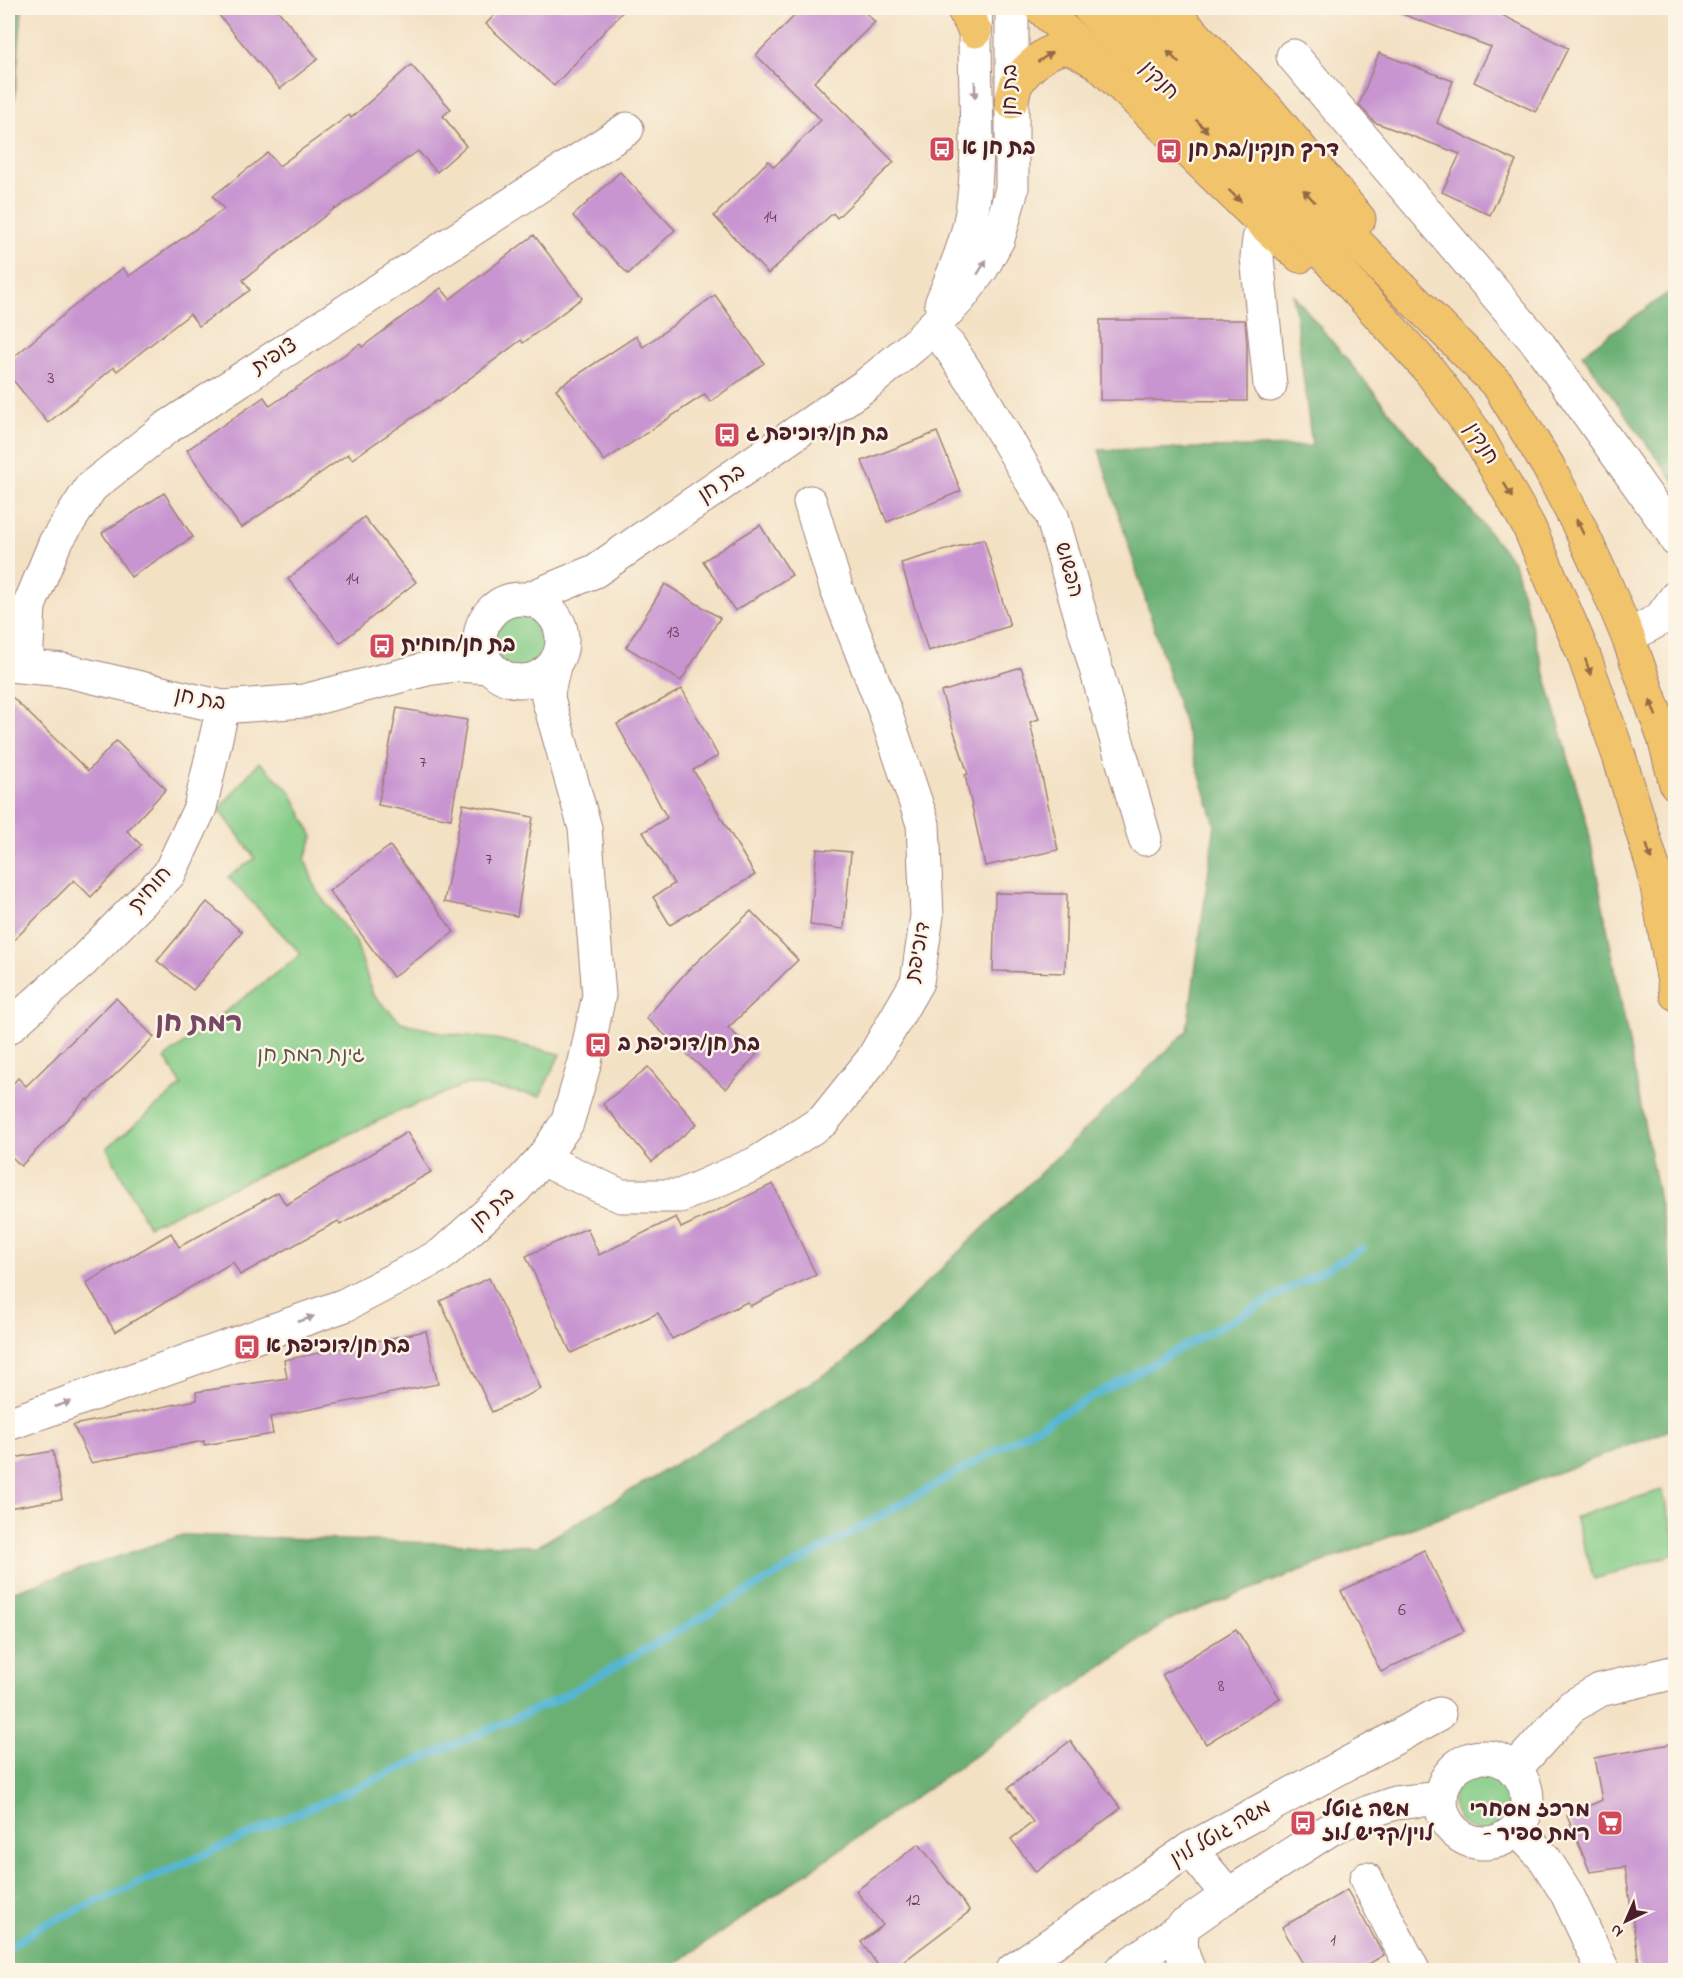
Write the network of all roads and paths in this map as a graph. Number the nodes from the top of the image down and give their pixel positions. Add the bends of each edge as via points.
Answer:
1 (1012, 8) edge
2 (1041, 8) edge
3 (1089, 8) edge
4 (1124, 8) edge
5 (1168, 8) edge
6 (971, 15) edge
7 (1293, 56) dead end
8 (1103, 67) junction
9 (1011, 102) junction
10 (627, 129) dead end
11 (1269, 229) junction
12 (931, 328) junction
13 (889, 367) junction
14 (1430, 371) junction
15 (975, 385) junction
16 (1270, 385) dead end
17 (1499, 386) junction
18 (810, 502) dead end
19 (1676, 540) edge
20 (595, 571) junction
21 (1676, 597) edge
22 (528, 599) junction
23 (560, 625) junction
24 (482, 626) junction
25 (1628, 637) junction
26 (17, 666) edge
27 (554, 666) junction
28 (427, 669) junction
29 (503, 674) junction
30 (223, 707) junction
31 (551, 711) junction
32 (1676, 784) edge
33 (1145, 839) dead end
34 (1676, 994) edge
35 (8, 1028) edge
36 (542, 1159) junction
37 (8, 1424) edge
38 (1676, 1672) edge
39 (1439, 1714) dead end
40 (1514, 1770) junction
41 (1441, 1798) junction
42 (1517, 1829) junction
43 (1190, 1849) junction
44 (1366, 1879) dead end
45 (1228, 1895) junction
46 (1183, 1926) junction
47 (1013, 1971) edge
48 (1121, 1971) edge
49 (1188, 1971) edge
50 (1413, 1971) edge
51 (1603, 1971) edge

1 - 9 street, בת חן
2 - 8 main road
3 -> 14 main road, חנקין via 1288,215
17 -> 4 main road, חנקין
5 - 17 main road via 1264,105
6 -> 12 street, בת חן via 976,154 973,205 961,254
7 - 19 street via 1540,346
9 -> 8 main road via 1017,83 1054,51 1070,49
8 -> 11 main road
12 -> 9 street, בת חן via 960,298 998,239 1012,189
10 - 26 street, צופית via 166,428 92,487 55,543 29,606
11 - 14 main road
11 - 16 street via 1259,239 1257,257
12 - 13 street, בת חן
12 - 15 street, הפשוש via 949,346
13 - 15 street via 904,361 935,364
13 - 20 street, בת חן
14 -> 34 main road, חנקין via 1477,435 1529,527 1583,653 1654,870
15 - 33 street, הפשוש via 1052,516
25 -> 17 main road, חנקין via 1580,528
18 - 36 street, דוכיפת via 836,587 884,709 923,824 927,916 917,982 872,1060 823,1121 757,1163 680,1196 621,1196
20 - 22 street, בת חן
20 - 23 street, בת חן via 575,596
21 - 25 street via 1659,619
22 - 23 street via 542,604
22 - 24 street via 500,604
23 - 27 street via 561,654
24 - 28 street, בת חן
24 - 29 street via 483,655
32 -> 25 main road, חנקין
26 - 30 street, בת חן via 63,670
27 - 29 street via 530,681
27 - 31 street, בת חן via 549,688
28 - 29 street, בת חן via 456,664
28 - 30 street, בת חן via 304,701
29 - 31 street via 538,697
30 - 35 street, חוחית via 200,808 169,874 82,962
31 - 36 street, בת חן via 585,828 599,995 567,1123
37 -> 36 street, בת חן via 345,1305 441,1255 515,1189
38 - 40 street via 1600,1690 1571,1707
39 - 43 street, משה גוטל לוין
40 - 41 street via 1492,1758 1468,1760 1449,1775
40 - 42 street via 1527,1792 1524,1818
41 - 42 street via 1448,1824 1468,1840 1494,1842
41 - 45 street via 1395,1803 1332,1828
42 - 51 street via 1545,1859 1567,1894
43 - 45 street
43 - 47 street, משה גוטל לוין
44 - 50 street
45 - 46 street
46 - 48 street
46 - 49 street via 1180,1942

